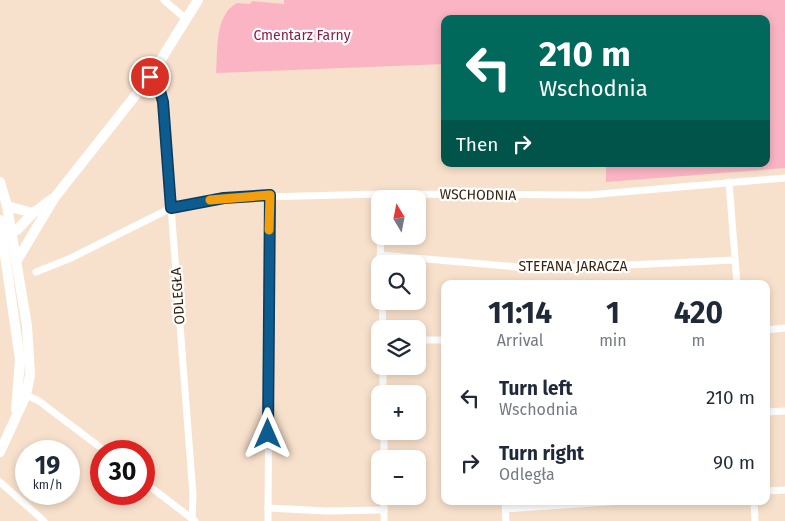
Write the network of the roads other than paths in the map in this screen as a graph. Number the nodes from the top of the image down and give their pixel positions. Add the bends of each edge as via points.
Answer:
1 (164, 0) edge
2 (198, 0) edge
3 (186, 19) junction
4 (150, 77) junction
5 (785, 178) edge
6 (0, 182) edge
7 (728, 182) junction
8 (371, 194) edge
9 (426, 194) edge
10 (270, 195) junction
11 (55, 197) junction
12 (8, 206) junction
13 (171, 208) junction
14 (33, 213) junction
15 (0, 220) edge
16 (5, 237) edge
17 (380, 245) edge
18 (380, 255) edge
19 (426, 259) edge
20 (735, 260) junction
21 (16, 262) junction
22 (36, 272) dead end
23 (737, 280) edge
24 (785, 328) edge
25 (770, 330) edge
26 (426, 340) edge
27 (441, 340) edge
28 (30, 396) junction
29 (785, 411) edge
30 (770, 412) edge
31 (14, 422) junction
32 (90, 440) edge
33 (0, 452) edge
34 (0, 482) edge
35 (785, 490) edge
36 (155, 491) edge
37 (770, 491) edge
38 (384, 505) edge
39 (506, 505) edge
40 (754, 505) edge
41 (268, 508) junction
42 (384, 510) junction
43 (193, 520) edge
44 (44, 521) edge
45 (268, 521) edge
46 (384, 521) edge
47 (506, 521) edge
48 (755, 521) edge

1 - 3 street
2 - 3 street
3 - 4 street
4 - 11 street
4 - 13 street, ODLEGŁA via 159,87 163,102
5 - 7 street, WSCHODNIA
6 - 12 street
7 - 9 street, WSCHODNIA via 582,195
7 - 20 street
8 - 10 street, WSCHODNIA
10 - 13 street, WSCHODNIA via 224,198
10 - 41 street
11 - 14 street
11 - 21 street
12 - 14 street
12 - 16 street
13 - 22 street, WSCHODNIA
13 - 43 street, ODLEGŁA
14 - 16 street
15 - 16 street
16 - 21 street
16 - 31 street via 20,360
17 - 18 street
19 - 20 street, STEFANA JARACZA via 541,269
20 - 23 street
21 - 28 street via 30,350
24 - 25 street
26 - 27 street
28 - 31 street
28 - 32 street
29 - 30 street
31 - 33 street
34 - 44 street
35 - 37 street
36 - 43 street
38 - 42 street
39 - 47 street
40 - 48 street
41 - 42 street
41 - 45 street
42 - 46 street

